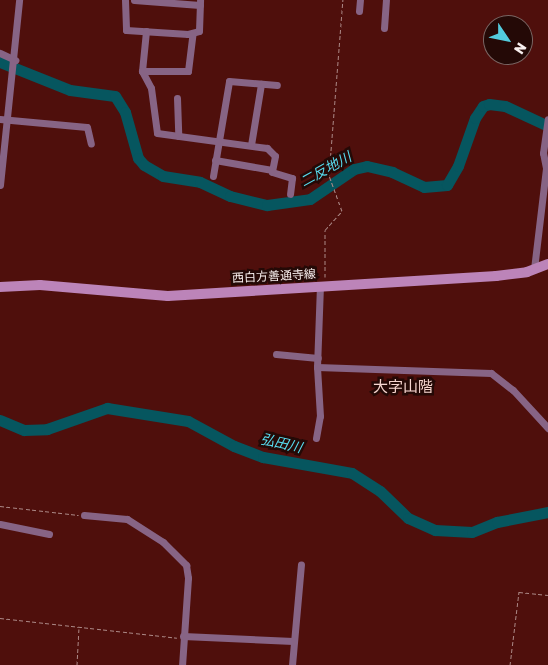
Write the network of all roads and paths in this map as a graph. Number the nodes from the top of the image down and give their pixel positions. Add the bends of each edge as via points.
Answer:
1 (19, 0) edge
2 (125, 0) edge
3 (134, 0) edge
4 (343, 0) edge
5 (360, 0) edge
6 (386, 0) edge
7 (200, 2) edge
8 (359, 11) dead end
9 (384, 28) dead end
10 (146, 31) junction
11 (193, 33) junction
12 (0, 53) edge
13 (14, 60) junction
14 (142, 71) junction
15 (261, 84) junction
16 (277, 85) dead end
17 (177, 98) dead end
18 (3, 119) edge
19 (548, 119) edge
20 (178, 136) junction
21 (218, 143) junction
22 (91, 144) dead end
23 (251, 145) junction
24 (215, 160) junction
25 (272, 170) junction
26 (213, 176) dead end
27 (0, 185) edge
28 (290, 194) dead end
29 (547, 265) edge
30 (534, 269) junction
31 (0, 286) edge
32 (320, 287) junction
33 (276, 354) dead end
34 (318, 358) junction
35 (317, 366) junction
36 (548, 428) edge
37 (316, 438) dead end
38 (0, 506) edge
39 (84, 515) joint
40 (5, 522) edge
41 (49, 534) dead end
42 (301, 564) dead end
43 (548, 595) edge
44 (0, 618) edge
45 (79, 628) junction
46 (183, 638) junction
47 (293, 641) junction
48 (77, 665) edge
49 (182, 665) edge
50 (292, 665) edge
51 (510, 665) edge

1 - 13 street
2 - 10 street via 126,30
3 - 7 street
4 - 32 path via 329,176 342,211 325,230 325,277
5 - 8 street
6 - 9 street
7 - 11 street via 198,31
10 - 11 street
10 - 14 street
11 - 14 street via 188,71
12 - 13 street
13 - 18 street
14 - 20 street via 150,88 157,132
15 - 16 street
15 - 21 street via 229,81 222,136
15 - 23 street
17 - 20 street
18 - 22 street via 87,127
18 - 27 street
19 - 30 street via 543,153 546,168
20 - 21 street
21 - 23 street via 224,140
21 - 24 street
23 - 25 street via 268,148 275,156
24 - 25 street
24 - 26 street
25 - 28 street via 274,175 292,178
29 - 30 main road, 西白方善通寺線
30 - 32 main road, 西白方善通寺線 via 496,276
31 - 32 main road, 西白方善通寺線 via 40,285 168,296
32 - 34 street
33 - 34 street
34 - 35 street
35 - 36 street via 491,374 513,390
35 - 37 street via 320,416
38 - 39 path
39 - 46 street via 128,519 163,542 182,560 188,578
40 - 41 street via 19,533
42 - 47 street
43 - 51 path via 520,592
44 - 45 path
45 - 46 path
45 - 48 path
46 - 47 street
46 - 49 street
47 - 50 street

